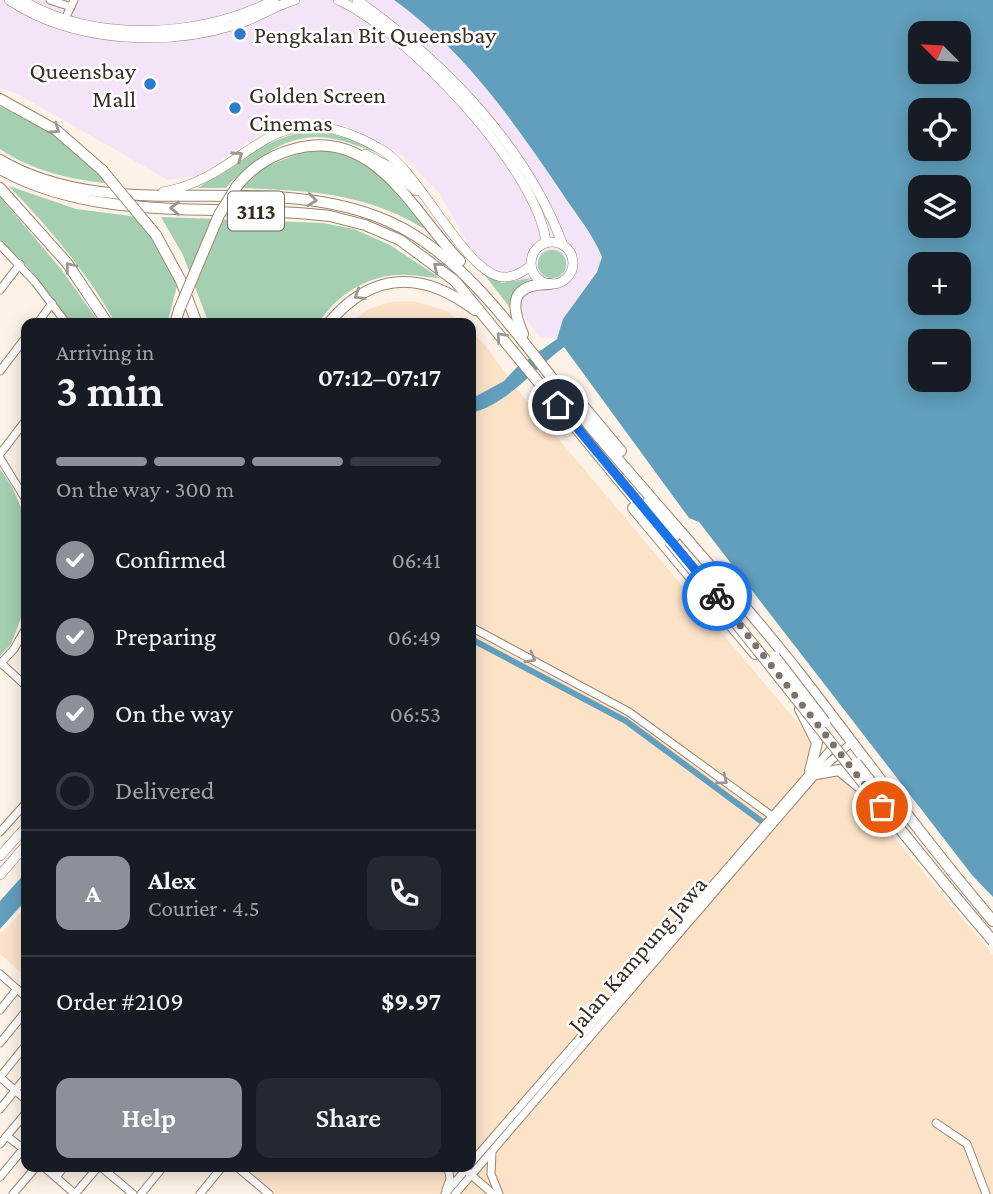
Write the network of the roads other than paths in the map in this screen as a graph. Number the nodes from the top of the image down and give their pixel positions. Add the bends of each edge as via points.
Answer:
1 (9, 0) edge
2 (22, 0) edge
3 (50, 0) edge
4 (274, 0) edge
5 (295, 0) edge
6 (338, 0) edge
7 (357, 0) edge
8 (73, 3) edge
9 (65, 19) junction
10 (0, 99) edge
11 (322, 145) junction
12 (0, 160) edge
13 (0, 169) edge
14 (0, 188) edge
15 (155, 193) junction
16 (434, 210) junction
17 (547, 243) junction
18 (0, 245) edge
19 (563, 246) junction
20 (20, 264) junction
21 (531, 266) junction
22 (550, 284) junction
23 (0, 290) edge
24 (52, 303) junction
25 (484, 317) junction
26 (41, 318) edge
27 (63, 318) edge
28 (104, 318) edge
29 (177, 318) edge
30 (195, 318) edge
31 (333, 318) edge
32 (523, 334) junction
33 (21, 344) edge
34 (526, 350) junction
35 (0, 371) edge
36 (550, 379) junction
37 (21, 427) edge
38 (593, 430) junction
39 (0, 456) edge
40 (603, 461) junction
41 (21, 492) edge
42 (664, 510) junction
43 (673, 538) junction
44 (476, 630) edge
45 (21, 638) edge
46 (0, 664) edge
47 (21, 682) edge
48 (799, 708) junction
49 (840, 749) junction
50 (813, 772) junction
51 (862, 789) junction
52 (21, 809) edge
53 (772, 816) junction
54 (1, 832) edge
55 (21, 833) edge
56 (13, 842) junction
57 (21, 851) edge
58 (0, 856) edge
59 (0, 875) edge
60 (993, 921) edge
61 (993, 931) edge
62 (993, 941) edge
63 (993, 947) edge
64 (0, 976) edge
65 (17, 989) junction
66 (21, 993) edge
67 (0, 1010) edge
68 (21, 1017) edge
69 (0, 1043) edge
70 (21, 1051) edge
71 (0, 1077) edge
72 (21, 1083) edge
73 (15, 1090) junction
74 (21, 1095) edge
75 (0, 1109) edge
76 (21, 1119) edge
77 (936, 1123) dead end
78 (7, 1136) junction
79 (0, 1144) edge
80 (21, 1148) edge
81 (481, 1151) junction
82 (492, 1151) junction
83 (476, 1152) edge
84 (21, 1155) edge
85 (476, 1157) edge
86 (476, 1163) edge
87 (32, 1172) edge
88 (50, 1172) edge
89 (60, 1172) edge
90 (95, 1172) edge
91 (105, 1172) edge
92 (159, 1172) edge
93 (218, 1172) edge
94 (243, 1172) edge
95 (449, 1172) edge
96 (464, 1172) edge
97 (466, 1172) edge
98 (470, 1172) edge
99 (0, 1177) edge
100 (56, 1177) junction
101 (266, 1193) edge
102 (13, 1194) edge
103 (75, 1194) edge
104 (133, 1194) edge
105 (141, 1194) edge
106 (200, 1194) edge
107 (445, 1194) edge
108 (455, 1194) edge
109 (493, 1194) edge
110 (499, 1194) edge
111 (986, 1194) edge

1 - 5 main road via 75,30 156,36 223,28
2 - 9 main road
3 - 8 street
4 - 9 main road via 200,26 111,28
6 - 17 main road via 388,32 460,100 525,190 542,220
7 - 19 main road via 432,60 481,112 524,171
8 - 9 street
10 -> 30 highway, bridge via 56,130 102,170 156,235
11 - 16 main road via 348,148 382,162
11 - 29 highway, bridge via 270,158 237,186 207,240
11 - 32 highway via 358,156 393,179
12 - 15 highway, 3113 via 72,189
25 -> 13 highway, 3113 via 468,294 425,256 356,222 288,212 94,203 46,192
28 -> 14 highway via 67,264
15 -> 16 main road via 203,180 277,132 314,127 349,135 390,155
15 -> 34 highway, 3113 via 310,200 348,206 390,222 459,268
16 - 21 main road via 493,274 516,275
17 - 19 main road
17 - 21 main road via 536,249
18 - 20 street
19 - 22 main road via 570,254 572,270 565,279
20 - 23 street
20 - 24 street
21 - 22 main road via 538,278
22 - 32 highway via 532,284 518,295 513,307
24 - 26 street
24 - 27 street
25 -> 31 highway via 446,290 407,281 362,293
34 -> 25 highway, 3113
32 - 34 highway
33 - 35 street
34 - 36 highway, 3113
36 - 38 highway, 3113
36 - 40 highway, 3113
36 - 42 highway via 658,496
37 - 39 street
38 - 42 highway, 3113
38 - 43 highway, 3113
39 - 41 street
40 - 43 highway, 3113
40 - 48 highway, 3113 via 625,498
42 - 49 highway, 3113 via 776,644
43 - 61 highway, 3113, bridge
43 - 62 highway, 3113, bridge
44 -> 53 street via 629,712
45 - 46 street
46 - 47 street
48 - 49 highway, 3113
48 - 50 highway via 817,743
49 - 50 street, Jalan Kampung Jawa
49 - 51 highway, 3113
49 - 60 highway via 856,756 890,793
50 - 51 highway via 839,771
50 - 53 street, Jalan Kampung Jawa
50 - 82 street, Jalan Kampung Jawa
51 - 63 highway, 3113
52 - 54 street
53 - 81 street, Jalan Kampung Jawa
54 - 56 street
55 - 56 main road
56 - 58 main road
57 - 59 main road
64 - 65 street
65 - 66 street
65 - 67 street
68 - 69 street
70 - 71 street
71 - 73 street
72 - 73 street
73 - 74 street
73 - 75 street
76 - 78 street
77 - 111 street via 967,1144
78 - 79 street
78 - 80 street
81 - 83 street
81 - 85 street, Jalan Kampung Jawa
82 - 86 street, Jalan Kampung Jawa
82 - 110 street via 491,1174
84 - 99 street
87 - 102 street
88 - 100 street
89 - 100 street
90 - 103 street
91 - 104 street
92 - 105 street
93 - 106 street
94 - 101 street
95 - 107 street
96 - 107 street, Jalan Kampung Jawa
97 - 108 street, Jalan Kampung Jawa
98 - 109 street
100 - 103 street

